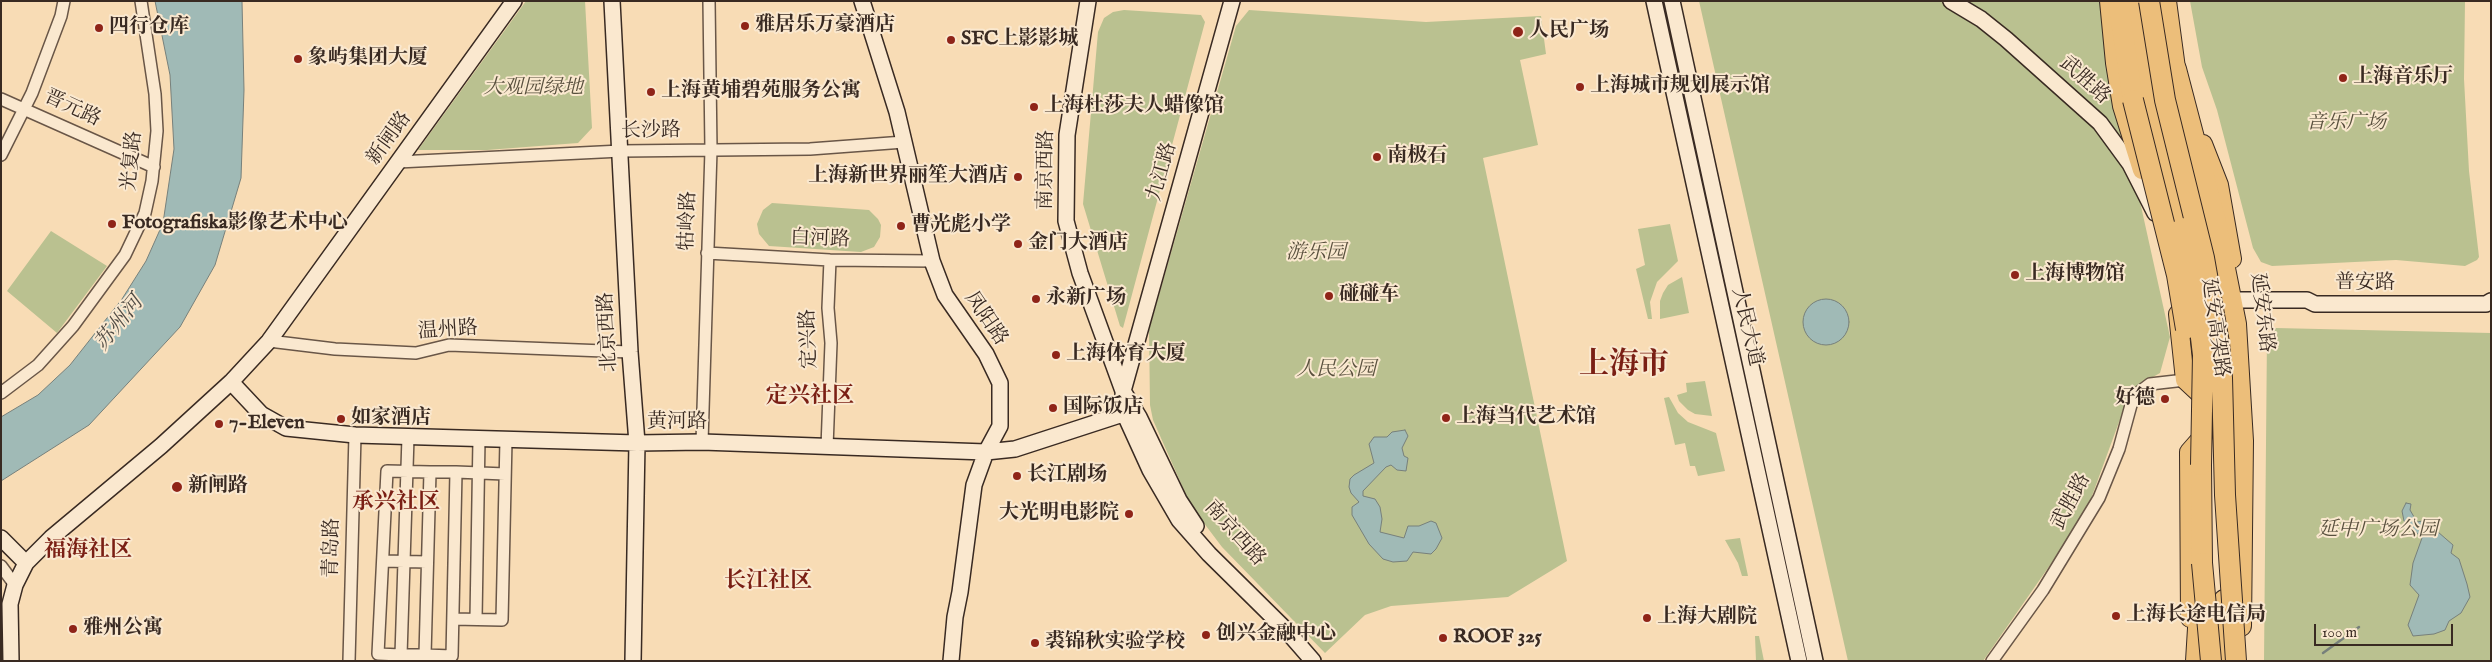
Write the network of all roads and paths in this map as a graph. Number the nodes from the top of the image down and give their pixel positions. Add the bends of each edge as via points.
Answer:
1 (64, 1) edge
2 (141, 1) edge
3 (514, 1) edge
4 (612, 1) edge
5 (709, 1) edge
6 (862, 1) edge
7 (1088, 1) edge
8 (1232, 1) edge
9 (1654, 1) edge
10 (1672, 1) edge
11 (1951, 1) edge
12 (2109, 1) edge
13 (2118, 1) edge
14 (2132, 1) edge
15 (2136, 1) edge
16 (2149, 1) edge
17 (2159, 1) edge
18 (2167, 1) edge
19 (2176, 69) junction
20 (1, 99) edge
21 (25, 108) junction
22 (904, 142) junction
23 (711, 150) junction
24 (620, 151) junction
25 (1, 156) edge
26 (398, 162) junction
27 (154, 167) junction
28 (2176, 213) junction
29 (2158, 218) junction
30 (707, 253) junction
31 (830, 260) junction
32 (932, 261) junction
33 (2174, 288) junction
34 (2238, 300) junction
35 (2491, 301) edge
36 (269, 341) junction
37 (2219, 343) junction
38 (630, 352) junction
39 (1134, 354) junction
40 (2185, 380) junction
41 (231, 382) junction
42 (1123, 391) junction
43 (1, 393) edge
44 (2200, 394) junction
45 (1130, 411) junction
46 (355, 435) junction
47 (2203, 436) junction
48 (408, 437) junction
49 (478, 439) junction
50 (506, 440) junction
51 (702, 442) junction
52 (637, 443) junction
53 (827, 447) junction
54 (986, 452) junction
55 (2201, 465) junction
56 (407, 471) junction
57 (430, 472) junction
58 (456, 472) junction
59 (479, 473) junction
60 (505, 474) junction
61 (2225, 496) junction
62 (1, 538) edge
63 (383, 561) junction
64 (404, 562) junction
65 (427, 562) junction
66 (26, 563) junction
67 (2202, 563) junction
68 (1, 566) edge
69 (15, 585) junction
70 (453, 619) junction
71 (476, 619) junction
72 (5, 644) edge
73 (401, 655) junction
74 (424, 658) edge
75 (452, 658) edge
76 (11, 661) edge
77 (349, 661) edge
78 (633, 661) edge
79 (951, 661) edge
80 (1313, 661) edge
81 (1324, 661) edge
82 (1799, 661) edge
83 (1815, 661) edge
84 (1992, 661) edge
85 (2190, 661) edge
86 (2196, 661) edge
87 (2204, 661) edge
88 (2211, 661) edge
89 (2226, 661) edge
90 (2236, 661) edge
91 (2241, 661) edge

1 - 21 street via 62,16
2 - 27 street, 光复路 via 156,106
3 - 26 street, 新闸路
4 - 24 street, 北京西路
5 - 23 street, 牯岭路
6 - 22 street, 凤阳路
7 - 42 street, 南京西路 via 1067,135 1066,221 1080,273
8 - 39 street, 九江路
9 - 82 street, 人民大道
10 - 83 street, 人民大道
11 - 29 street, 武胜路 via 2006,39 2100,123 2130,164
12 - 29 main road via 2122,106
13 - 55 highway, bridge via 2133,100 2182,302
14 - 28 main road via 2156,140
15 - 55 highway, 延安高架路, bridge via 2150,92 2196,295 2203,356
16 - 37 highway, 延安高架路, bridge via 2165,100 2204,258
17 - 37 highway, bridge via 2178,121 2212,255
18 - 19 main road, 延安东路
19 - 34 main road, 延安东路 via 2219,185
19 - 89 main road, 延安东路 via 2207,254 2228,460
19 - 91 highway via 2215,218 2236,324 2243,471
20 - 21 street, 晋元路
21 - 25 street
21 - 27 street, 晋元路
22 - 23 street, 长沙路 via 810,149
22 - 32 street, 凤阳路
23 - 24 street, 长沙路
23 - 30 street, 牯岭路
24 - 26 street, 长沙路
24 - 38 street, 北京西路
26 - 36 street, 新闸路
27 - 43 street, 光复路 via 143,218 118,267 57,346
28 - 33 main road
28 - 44 main road via 2189,274
29 - 33 main road
30 - 31 street, 白河路
30 - 51 street, 牯岭路
31 - 32 street, 白河路
31 - 53 street, 定兴路 via 828,308 832,343
32 - 54 street, 凤阳路 via 945,295 986,354 1000,383 1000,426
33 - 40 main road
34 - 35 street, 普安路 via 2307,300 2315,304 2486,304
34 - 91 main road, 延安东路 via 2246,366
36 - 38 street, 温州路 via 335,349 416,352 448,345
36 - 41 street, 新闸路
37 - 61 highway, 延安高架路, bridge
38 - 52 street, 北京西路
39 - 42 street, 九江路
39 - 45 street, 九江路
40 - 44 main road
40 - 84 street, 武胜路 via 2142,388 2131,405 2119,450 2099,498 2043,590
41 - 46 street, 黄河路 via 261,414 286,428
41 - 66 street, 新闸路
42 - 45 street, 南京西路
44 - 47 main road
45 - 54 street, 黄河路 via 1015,449
45 - 80 street, 南京西路 via 1150,470 1180,520
45 - 81 street, 南京西路 via 1193,522 1316,648
46 - 48 street, 黄河路
46 - 77 street, 青岛路
47 - 85 main road via 2189,452
47 - 87 main road
48 - 49 street, 黄河路
48 - 56 street
49 - 50 street, 黄河路
49 - 59 street
50 - 52 street, 黄河路
50 - 60 street
51 - 52 street, 黄河路
51 - 53 street, 黄河路
52 - 78 street, 北京西路
53 - 54 street, 黄河路
54 - 79 street, 凤阳路 via 974,486
55 - 67 highway, 延安高架路
56 - 57 street
56 - 63 street via 387,471
56 - 64 street
57 - 58 street
57 - 65 street
58 - 59 street
58 - 70 street
59 - 60 street
59 - 71 street
60 - 71 street via 502,620
61 - 89 highway, 延安高架路, bridge
61 - 90 highway, bridge
62 - 66 street
63 - 64 street
63 - 73 street via 378,654
64 - 65 street
64 - 73 street
65 - 74 street
66 - 69 street, 新闸路
67 - 86 highway, bridge
67 - 88 highway, 延安高架路, bridge
68 - 69 street
69 - 72 street, 新闸路
70 - 71 street
70 - 75 street
72 - 76 street, 新闸路
73 - 74 street
74 - 75 street

